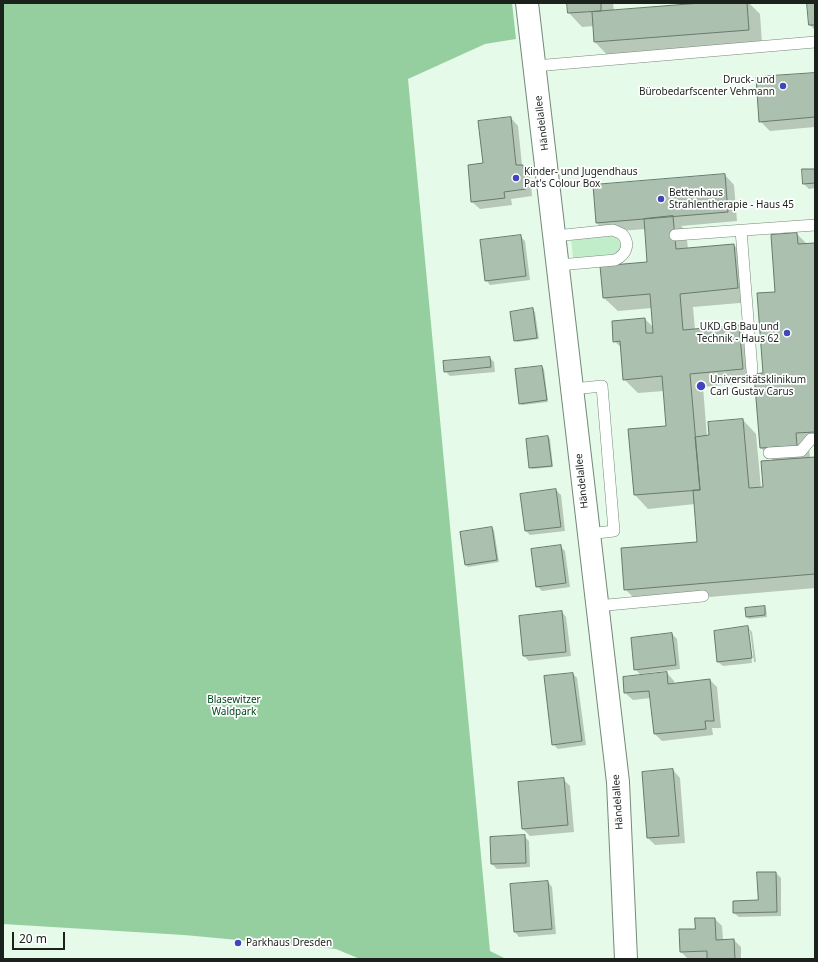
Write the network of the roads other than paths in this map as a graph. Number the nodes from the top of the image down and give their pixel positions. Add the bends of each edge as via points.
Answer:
1 (527, 3) edge
2 (815, 42) edge
3 (535, 66) junction
4 (815, 225) edge
5 (740, 230) junction
6 (675, 235) dead end
7 (555, 236) junction
8 (559, 265) junction
9 (752, 371) dead end
10 (573, 389) junction
11 (815, 439) edge
12 (769, 453) dead end
13 (588, 534) junction
14 (703, 596) dead end
15 (597, 606) junction
16 (626, 959) edge

1 - 3 street, Händelallee
2 - 3 lane
3 - 7 street, Händelallee
4 - 5 lane
5 - 6 lane
5 - 9 lane
7 - 8 street, Händelallee
7 - 8 lane via 613,230 622,234 627,244 626,252 615,260
8 - 10 street, Händelallee
10 - 13 street, Händelallee
10 - 13 lane via 602,386 614,531
11 - 12 lane via 811,439 800,451
13 - 15 street, Händelallee
14 - 15 lane
15 - 16 street, Händelallee via 618,782

